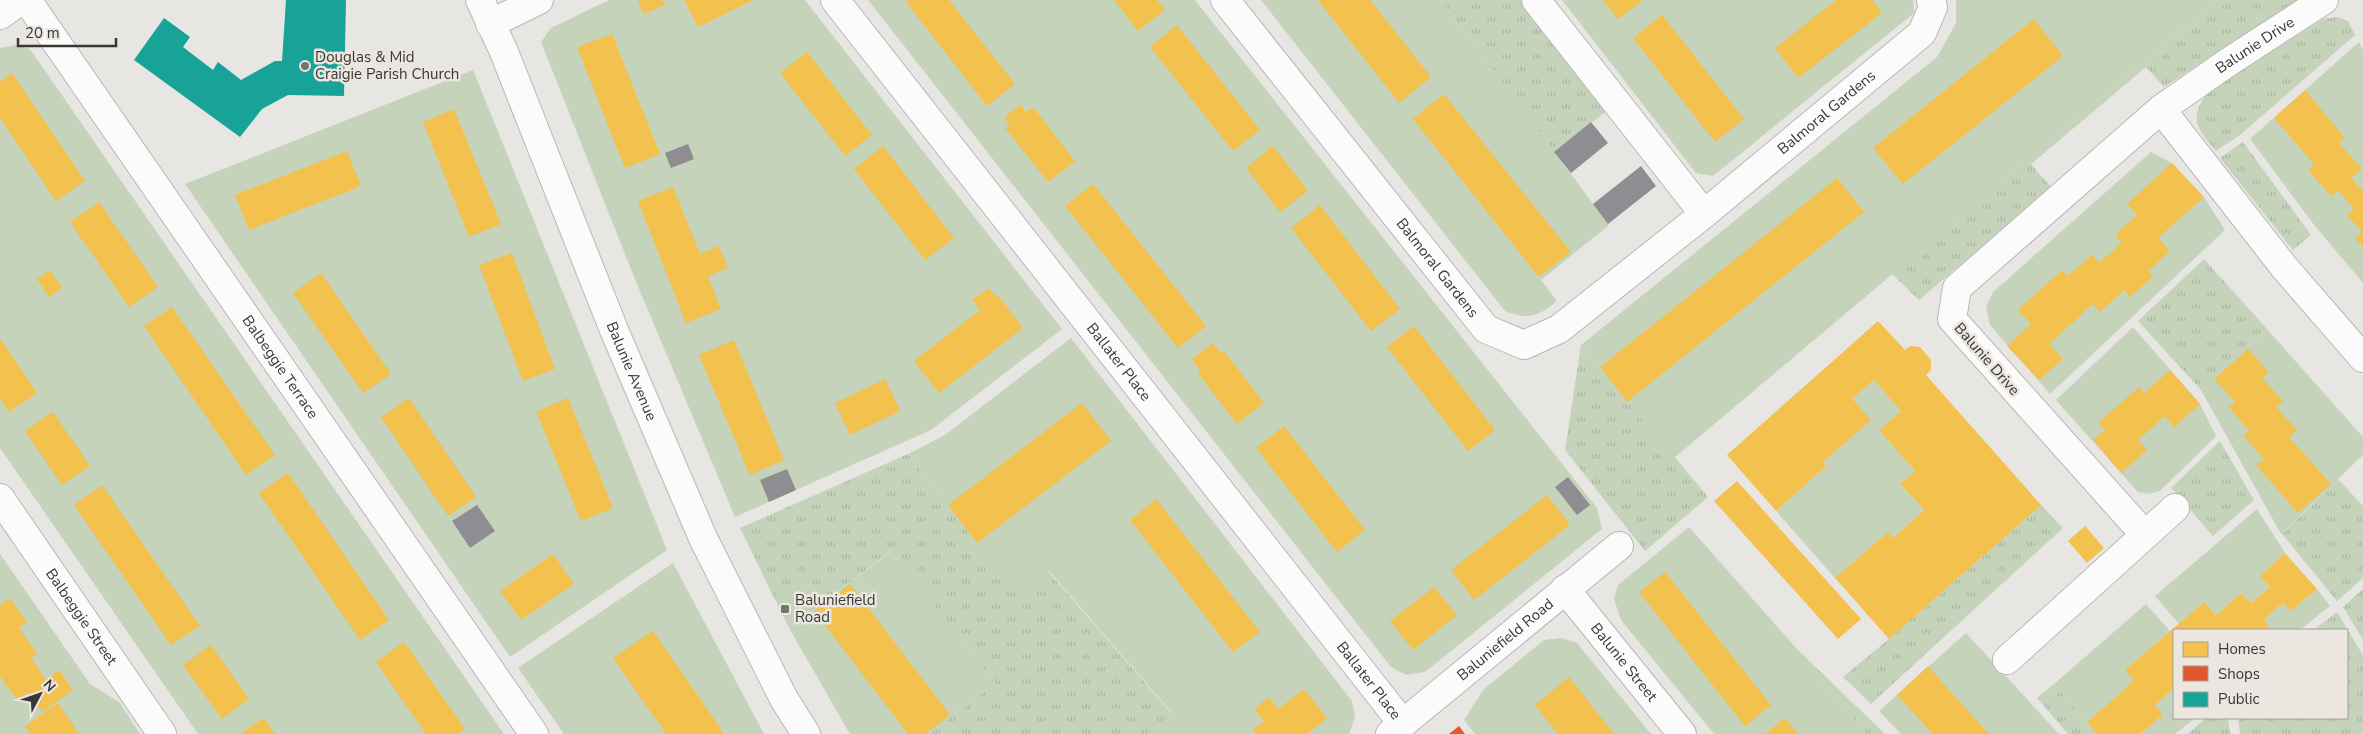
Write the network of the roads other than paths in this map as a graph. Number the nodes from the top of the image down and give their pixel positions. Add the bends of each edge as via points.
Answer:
1 (21, 0) edge
2 (27, 0) edge
3 (539, 0) edge
4 (836, 0) edge
5 (1225, 0) edge
6 (1536, 0) edge
7 (1931, 0) edge
8 (2324, 0) edge
9 (485, 12) edge
10 (0, 15) edge
11 (2161, 109) junction
12 (1704, 214) junction
13 (2363, 358) edge
14 (0, 498) edge
15 (2175, 508) dead end
16 (2145, 535) junction
17 (1619, 546) dead end
18 (1565, 589) junction
19 (2007, 660) dead end
20 (1396, 729) edge
21 (162, 734) edge
22 (534, 734) edge
23 (806, 734) edge
24 (1682, 734) edge

1 - 10 street
2 - 22 street, Balbeggie Terrace
3 - 9 street
4 - 20 street, Ballater Place
5 - 12 street, Balmoral Gardens via 1486,329 1524,344 1559,329
6 - 12 street
7 - 12 street, Balmoral Gardens via 1933,8 1922,33
8 - 11 street, Balunie Drive
9 - 23 street, Balunie Avenue via 504,52 614,330 703,538 784,699
11 - 13 street via 2284,267
11 - 16 street, Balunie Drive via 1957,288 1952,319
14 - 21 street, Balbeggie Street
15 - 16 street
16 - 19 street
17 - 18 street, Baluniefield Road
18 - 20 street, Baluniefield Road
18 - 24 street, Balunie Street

